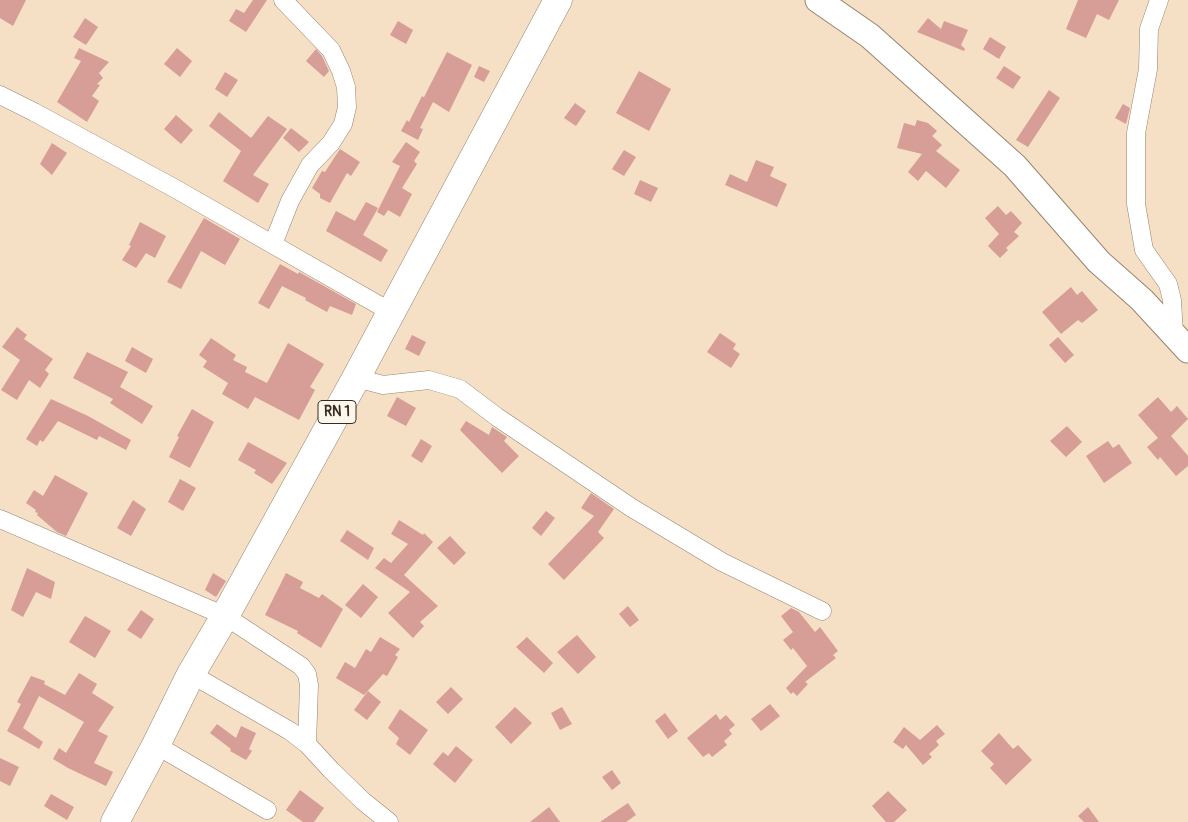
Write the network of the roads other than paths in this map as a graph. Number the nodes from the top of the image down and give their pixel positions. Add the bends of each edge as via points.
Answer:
1 (282, 0) edge
2 (558, 0) edge
3 (818, 0) edge
4 (1159, 0) edge
5 (0, 95) edge
6 (273, 244) junction
7 (392, 312) junction
8 (1181, 343) edge
9 (356, 378) junction
10 (2, 524) edge
11 (822, 611) dead end
12 (225, 616) junction
13 (191, 674) junction
14 (307, 744) junction
15 (156, 745) junction
16 (267, 810) dead end
17 (114, 822) edge
18 (389, 822) edge

1 - 6 street via 330,50 346,86 347,107 343,124 331,143 310,165 290,201
2 - 7 main road, RN 1
3 - 8 street via 870,36 1015,166 1099,262 1142,300
4 - 8 street via 1149,30 1148,69 1136,133 1136,204 1144,250 1168,284
5 - 6 street
6 - 7 street
7 - 9 main road, RN 1
9 - 11 street via 383,385 428,380 460,389 632,508 722,562
9 - 12 main road, RN 1
10 - 12 street
12 - 13 main road, RN 1
12 - 14 street via 301,666 307,674
13 - 14 street
13 - 15 main road, RN 1
14 - 18 street via 363,802
15 - 16 street
15 - 17 main road, RN 1

